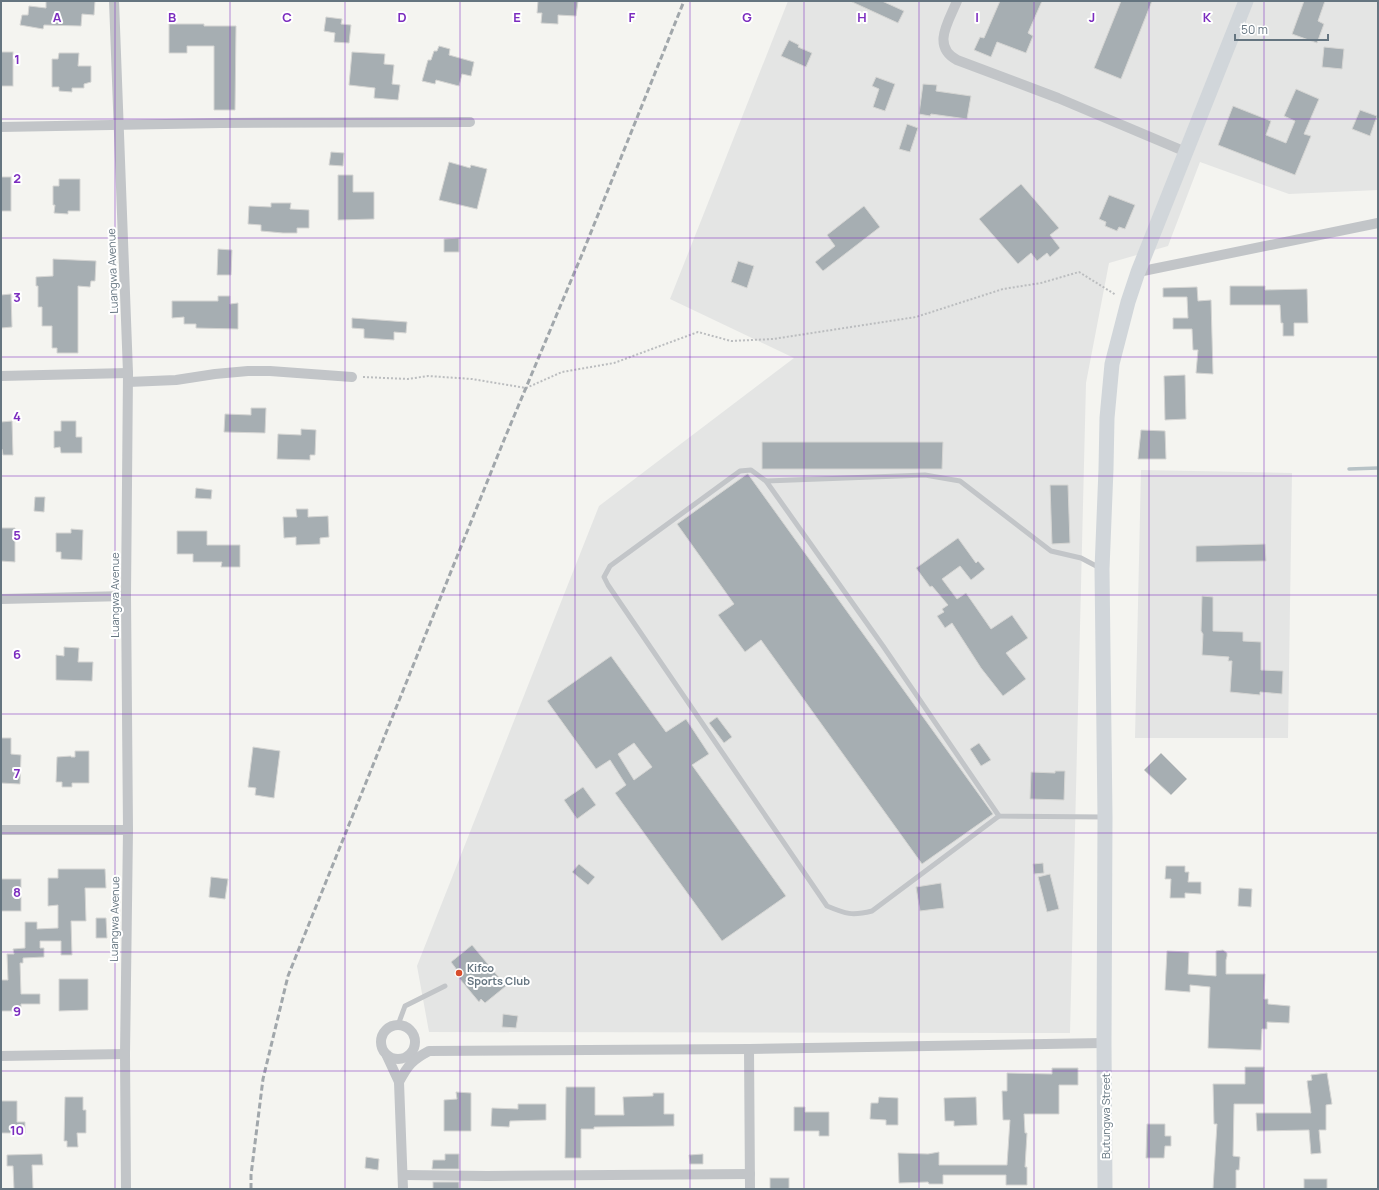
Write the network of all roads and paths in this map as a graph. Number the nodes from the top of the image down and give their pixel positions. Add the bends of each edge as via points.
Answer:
1 (114, 1) edge
2 (957, 1) edge
3 (1246, 1) edge
4 (470, 122) dead end
5 (118, 125) junction
6 (1, 127) edge
7 (1186, 152) junction
8 (1378, 223) edge
9 (1138, 272) junction
10 (1128, 302) junction
11 (1, 376) edge
12 (128, 377) junction
13 (352, 377) joint
14 (766, 480) junction
15 (1102, 569) junction
16 (126, 596) junction
17 (1, 600) edge
18 (999, 816) junction
19 (1106, 817) junction
20 (1, 830) edge
21 (128, 830) junction
22 (445, 986) dead end
23 (398, 1025) junction
24 (414, 1038) junction
25 (1104, 1043) junction
26 (414, 1049) junction
27 (749, 1049) junction
28 (429, 1051) junction
29 (125, 1054) junction
30 (1, 1056) edge
31 (387, 1056) junction
32 (407, 1068) junction
33 (399, 1082) junction
34 (750, 1174) junction
35 (403, 1175) junction
36 (126, 1189) edge
37 (403, 1189) edge
38 (750, 1189) edge
39 (1105, 1189) edge

1 - 5 street, Luangwa Avenue
2 - 7 street via 942,43 950,56
3 - 7 main road, Butungwa Street
4 - 5 street
5 - 6 street
5 - 12 street, Luangwa Avenue
7 - 9 main road, Butungwa Street
8 - 9 street
9 - 10 main road, Butungwa Street
10 - 13 path via 1079,272 1042,283 1003,289 916,317 773,339 731,341 698,332 614,363 562,372 526,388 428,376 408,379
10 - 15 main road, Butungwa Street via 1112,364 1107,418
11 - 12 street
12 - 13 street via 176,380 248,371
12 - 16 street, Luangwa Avenue
14 - 15 lane via 925,475 960,481 1051,551 1081,558
14 - 18 lane
14 - 18 lane via 751,470 740,471 610,566 604,578 827,906 845,913 859,914 872,911
15 - 19 main road, Butungwa Street
16 - 17 street
16 - 21 street, Luangwa Avenue
18 - 19 lane
19 - 25 main road, Butungwa Street
20 - 21 street
21 - 29 street, Luangwa Avenue
22 - 23 lane via 405,1006
23 - 24 street via 408,1028
23 - 31 street via 388,1028 381,1037 381,1048
24 - 26 street
24 - 28 street
25 - 27 street
25 - 39 main road, Butungwa Street
26 - 31 street via 402,1059
26 - 32 street
27 - 28 street
27 - 34 street
28 - 32 street via 415,1058
29 - 30 street
29 - 36 street, Luangwa Avenue
31 - 33 street
32 - 33 street
33 - 35 street
34 - 35 street
34 - 38 street
35 - 37 street

